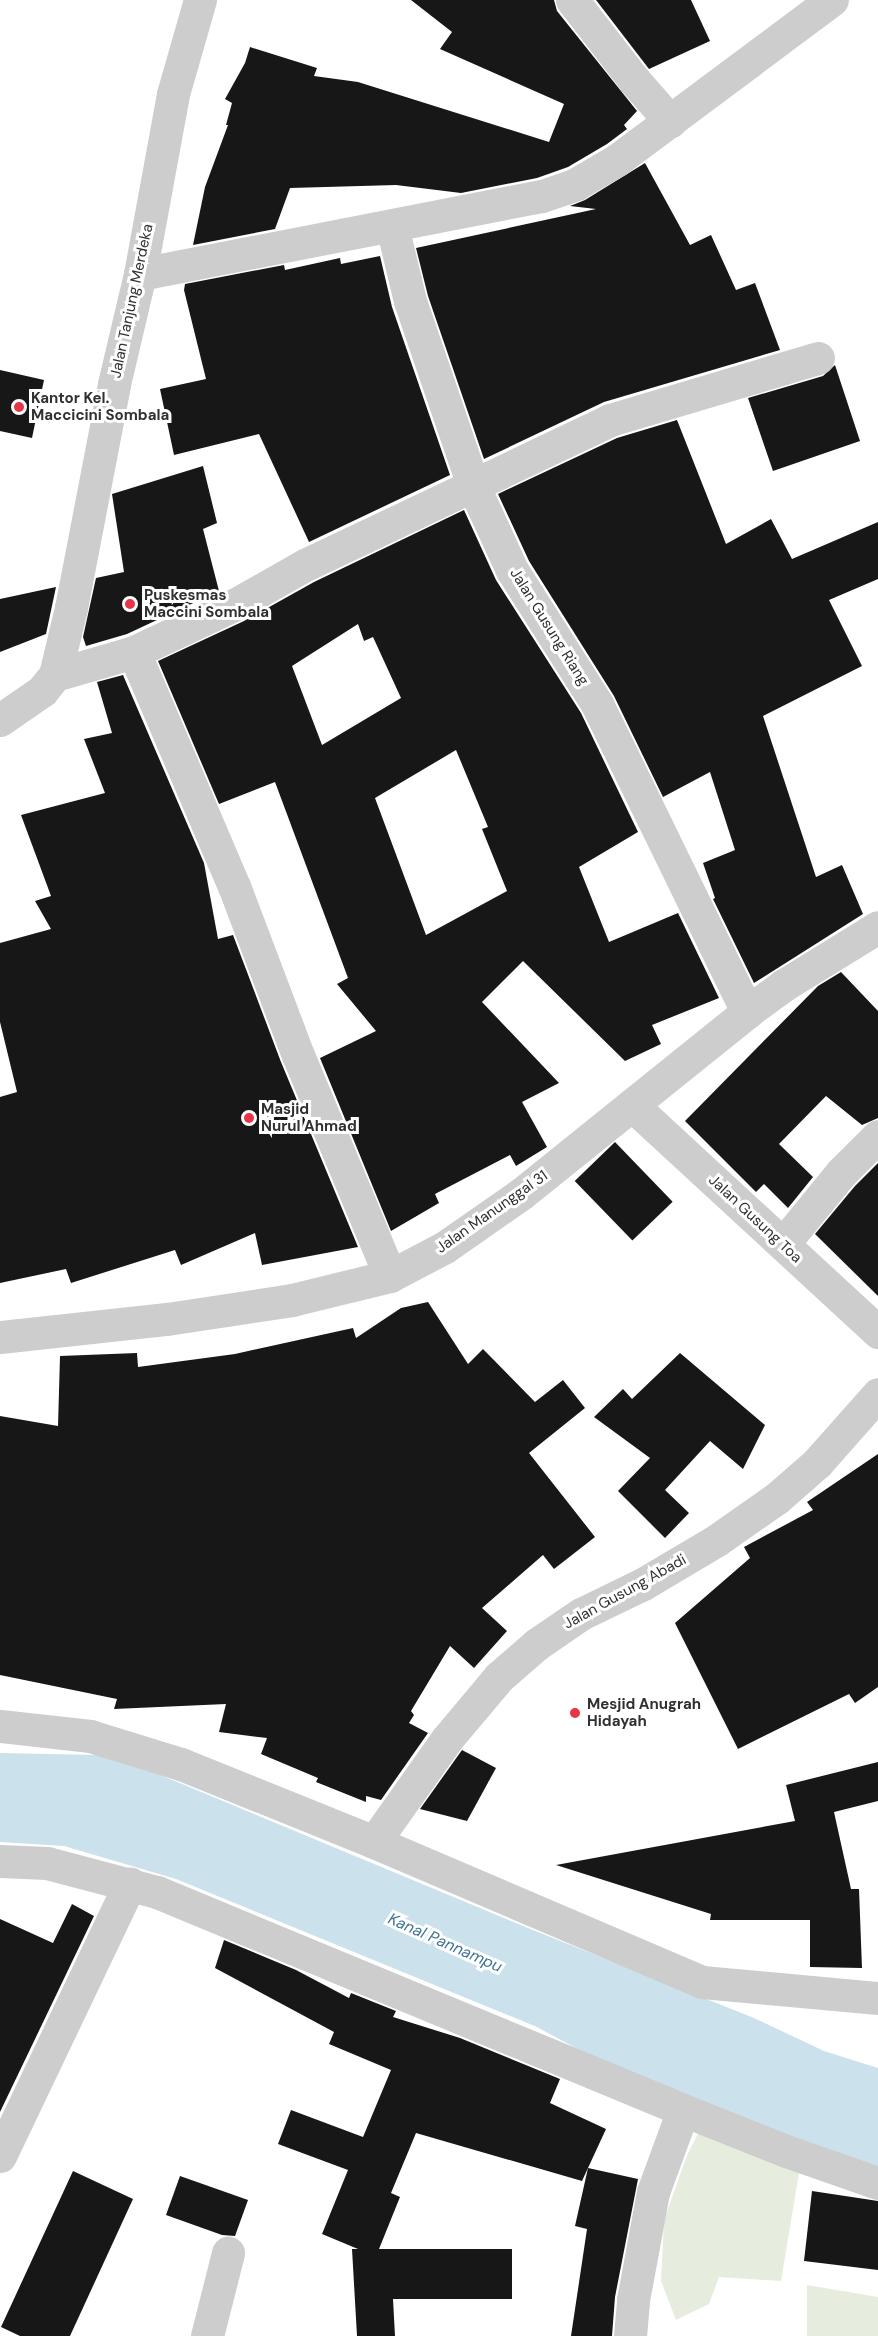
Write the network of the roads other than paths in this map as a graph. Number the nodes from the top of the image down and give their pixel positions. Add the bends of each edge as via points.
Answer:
1 (200, 0) edge
2 (572, 0) edge
3 (832, 0) edge
4 (670, 121) junction
5 (392, 226) junction
6 (140, 274) junction
7 (818, 358) dead end
8 (473, 485) junction
9 (134, 652) junction
10 (55, 675) junction
11 (0, 720) edge
12 (878, 927) edge
13 (747, 1012) junction
14 (632, 1105) junction
15 (878, 1136) edge
16 (783, 1244) junction
17 (390, 1275) junction
18 (878, 1332) edge
19 (0, 1336) edge
20 (878, 1394) edge
21 (0, 1726) edge
22 (374, 1842) junction
23 (0, 1861) edge
24 (130, 1883) junction
25 (878, 1998) edge
26 (683, 2110) junction
27 (0, 2156) edge
28 (878, 2183) edge
29 (228, 2253) dead end
30 (207, 2336) edge
31 (630, 2336) edge

1 - 6 street, Jalan Tanjung Merdeka via 173,94
2 - 4 street
3 - 4 street
4 - 5 street via 618,160 576,184 542,196
5 - 6 street
5 - 8 street, Jalan Gusung Riang via 410,301
6 - 10 street, Jalan Tanjung Merdeka
7 - 8 street via 610,420
8 - 9 street
8 - 13 street, Jalan Gusung Riang via 512,570 597,704
9 - 10 street
9 - 17 street via 234,886 298,1056
10 - 11 street via 42,691
12 - 13 street, Jalan Manunggal 31
13 - 14 street, Jalan Manunggal 31
14 - 16 street, Jalan Gusung Toa
14 - 17 street, Jalan Manunggal 31 via 521,1194 445,1247
15 - 16 street via 841,1173
16 - 18 street, Jalan Gusung Toa
17 - 19 street, Jalan Manunggal 31 via 292,1300 166,1319
20 - 22 street, Jalan Gusung Abadi via 817,1463 777,1498 690,1557 581,1614 537,1644 499,1677 447,1739
21 - 22 street via 90,1736 181,1764
22 - 25 street via 702,1982
23 - 24 street via 46,1863
24 - 26 street
24 - 27 street
26 - 28 street
26 - 31 street via 652,2192
29 - 30 street

